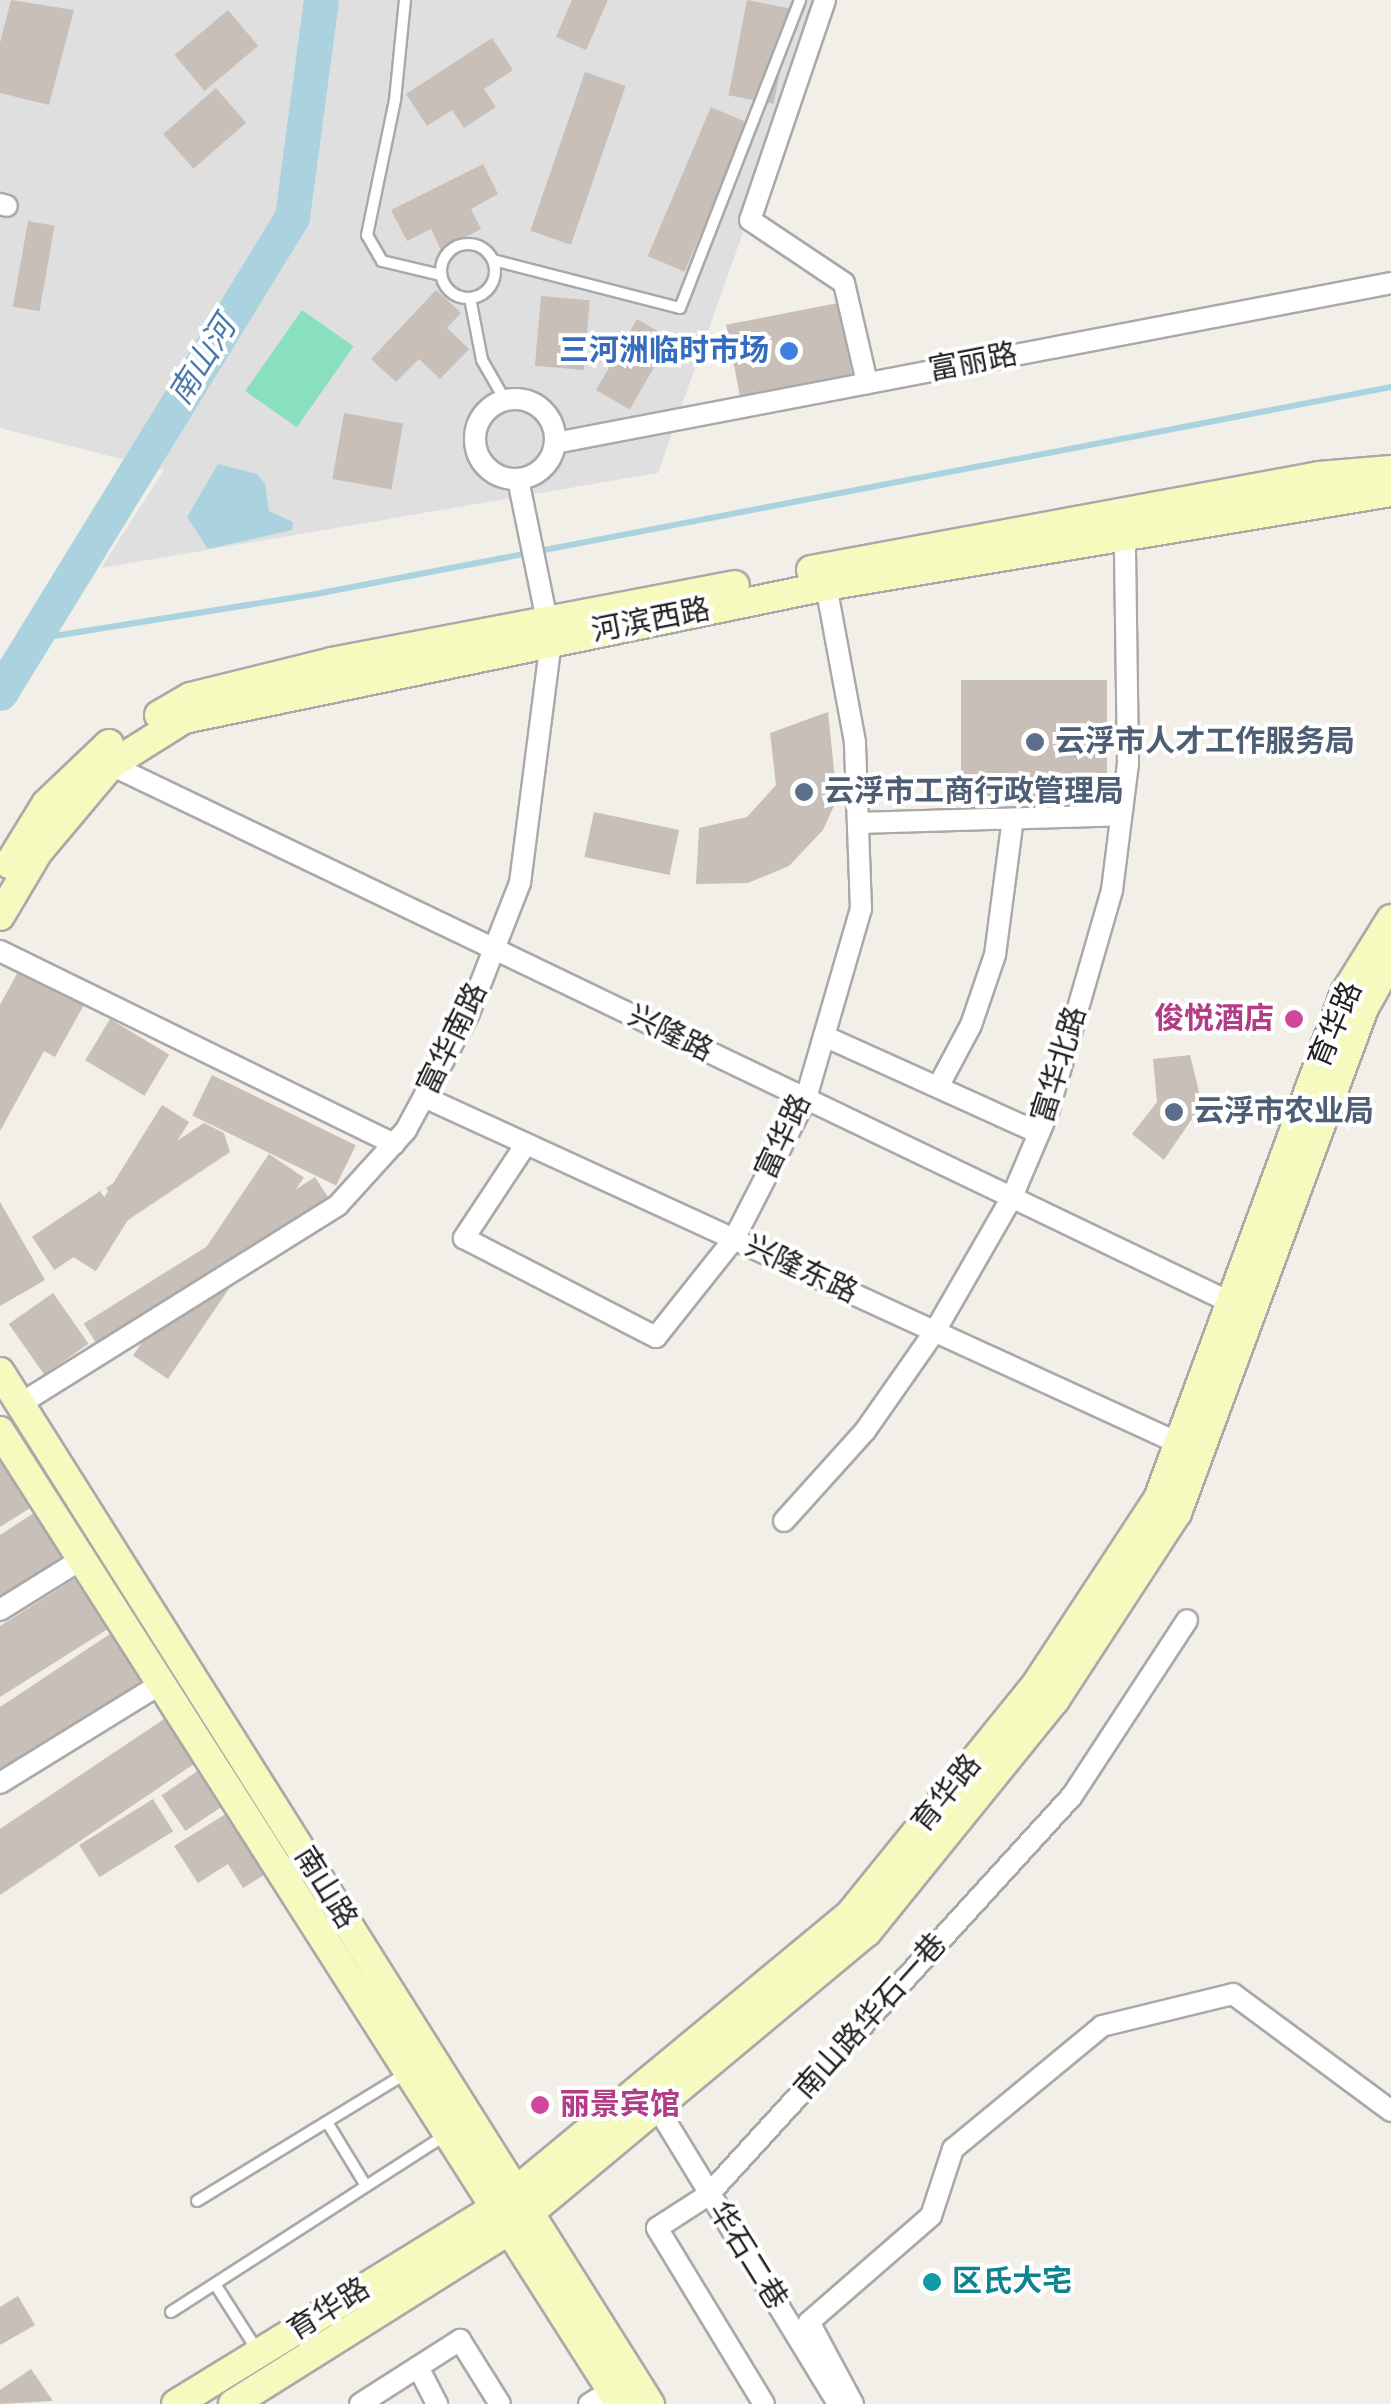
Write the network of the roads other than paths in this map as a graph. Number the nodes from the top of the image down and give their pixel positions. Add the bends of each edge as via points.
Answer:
1 (405, 0) edge
2 (800, 0) edge
3 (825, 0) edge
4 (493, 260) junction
5 (440, 275) junction
6 (1391, 283) edge
7 (470, 298) junction
8 (867, 383) junction
9 (505, 400) junction
10 (555, 443) junction
11 (1391, 470) edge
12 (518, 479) junction
13 (1391, 492) edge
14 (1125, 536) junction
15 (826, 586) junction
16 (547, 620) junction
17 (111, 765) junction
18 (1121, 815) junction
19 (1013, 818) junction
20 (858, 823) junction
21 (0, 879) edge
22 (0, 916) edge
23 (1391, 919) edge
24 (494, 949) junction
25 (0, 951) edge
26 (1391, 960) edge
27 (824, 1036) junction
28 (938, 1088) junction
29 (424, 1097) junction
30 (806, 1098) junction
31 (1039, 1133) junction
32 (394, 1144) junction
33 (526, 1144) junction
34 (1012, 1198) junction
35 (734, 1239) junction
36 (1230, 1302) junction
37 (935, 1331) junction
38 (0, 1372) edge
39 (20, 1404) junction
40 (0, 1433) edge
41 (1178, 1443) junction
42 (784, 1521) dead end
43 (82, 1558) junction
44 (0, 1610) edge
45 (1186, 1620) dead end
46 (162, 1683) junction
47 (0, 1783) edge
48 (408, 2072) junction
49 (657, 2107) junction
50 (1391, 2112) edge
51 (327, 2122) junction
52 (464, 2142) junction
53 (567, 2165) junction
54 (366, 2186) junction
55 (708, 2195) junction
56 (197, 2201) dead end
57 (512, 2210) junction
58 (450, 2251) junction
59 (547, 2265) junction
60 (214, 2284) junction
61 (171, 2312) dead end
62 (259, 2354) junction
63 (418, 2367) junction
64 (607, 2400) edge
65 (176, 2404) edge
66 (233, 2404) edge
67 (360, 2404) edge
68 (437, 2404) edge
69 (500, 2404) edge
70 (650, 2404) edge
71 (764, 2404) edge
72 (838, 2404) edge
73 (853, 2404) edge

1 - 5 lane via 395,100 368,235 382,262
2 - 4 lane via 762,113 680,308
3 - 8 street via 750,220 844,283
4 - 5 lane via 478,246 460,245 447,253
4 - 7 lane via 490,287
5 - 7 lane via 451,293
6 - 8 street, 富丽路
7 - 9 lane via 482,360
8 - 10 street, 富丽路
9 - 10 street via 543,410
9 - 12 street via 479,422 476,449 488,469
10 - 12 street via 546,465
11 - 16 street, 河滨西路 via 1319,476
12 - 16 street, 富华南路
13 - 14 street, 河滨西路
14 - 15 street, 河滨西路
14 - 18 street, 富华北路 via 1128,764
15 - 16 street, 河滨西路
15 - 20 street, 富华路 via 855,742
16 - 17 street, 河滨西路 via 184,719
16 - 21 street, 河滨西路 via 190,698 105,747 46,804
16 - 24 street, 富华南路 via 520,883
17 - 22 street, 河滨西路 via 38,852
17 - 24 street, 兴隆路
18 - 19 street
18 - 31 street, 富华北路 via 1112,890
19 - 20 street
19 - 28 street via 995,955 971,1025
20 - 27 street, 富华路 via 861,909
23 - 36 street, 育华路 via 1345,993
24 - 29 street, 富华南路
24 - 30 street, 兴隆路
25 - 32 street
26 - 49 street, 育华路 via 1364,1008 1176,1514 1055,1700 868,1932
27 - 28 street
27 - 30 street, 富华路
28 - 31 street
29 - 32 street, 富华南路
29 - 33 street, 兴隆东路
30 - 34 street, 兴隆路
30 - 35 street, 富华路
31 - 34 street, 富华北路
32 - 39 street, 富华南路 via 338,1205
33 - 35 street, 兴隆东路
33 - 35 street, 富华路 via 464,1238 656,1337
34 - 36 street, 兴隆路
34 - 37 street, 富华北路
35 - 37 street, 兴隆东路
36 - 41 street, 育华路
37 - 41 street, 兴隆东路
37 - 42 street, 富华北路 via 865,1432
38 - 39 street, 南山路
39 - 52 street, 南山路
40 - 43 street, 南山路
41 - 53 street, 育华路 via 1158,1499 1036,1684 851,1914
43 - 44 street
43 - 46 street, 南山路
45 - 55 street, 南山路华石一巷 via 1072,1796
46 - 47 street
46 - 48 street, 南山路
48 - 51 lane
48 - 52 street, 南山路
49 - 53 street, 育华路
49 - 55 street, 华石二巷
50 - 73 street, 华石二巷 via 1233,1994 1102,2026 953,2149 931,2216 809,2322
51 - 54 lane
51 - 56 lane
52 - 53 street
52 - 54 lane
52 - 57 street, 南山路
52 - 58 street via 462,2215
53 - 57 street, 育华路
53 - 59 street
54 - 60 lane
55 - 71 street, 南山路华石一巷 via 657,2228
55 - 72 street, 华石二巷
57 - 58 street, 育华路
57 - 59 street, 南山路
58 - 59 street via 498,2252
58 - 62 street, 育华路
58 - 66 street, 育华路
59 - 64 street, 南山路
59 - 70 street, 南山路
60 - 61 lane
60 - 62 lane
62 - 65 street, 育华路
63 - 67 street
63 - 68 street
63 - 69 street via 460,2340

